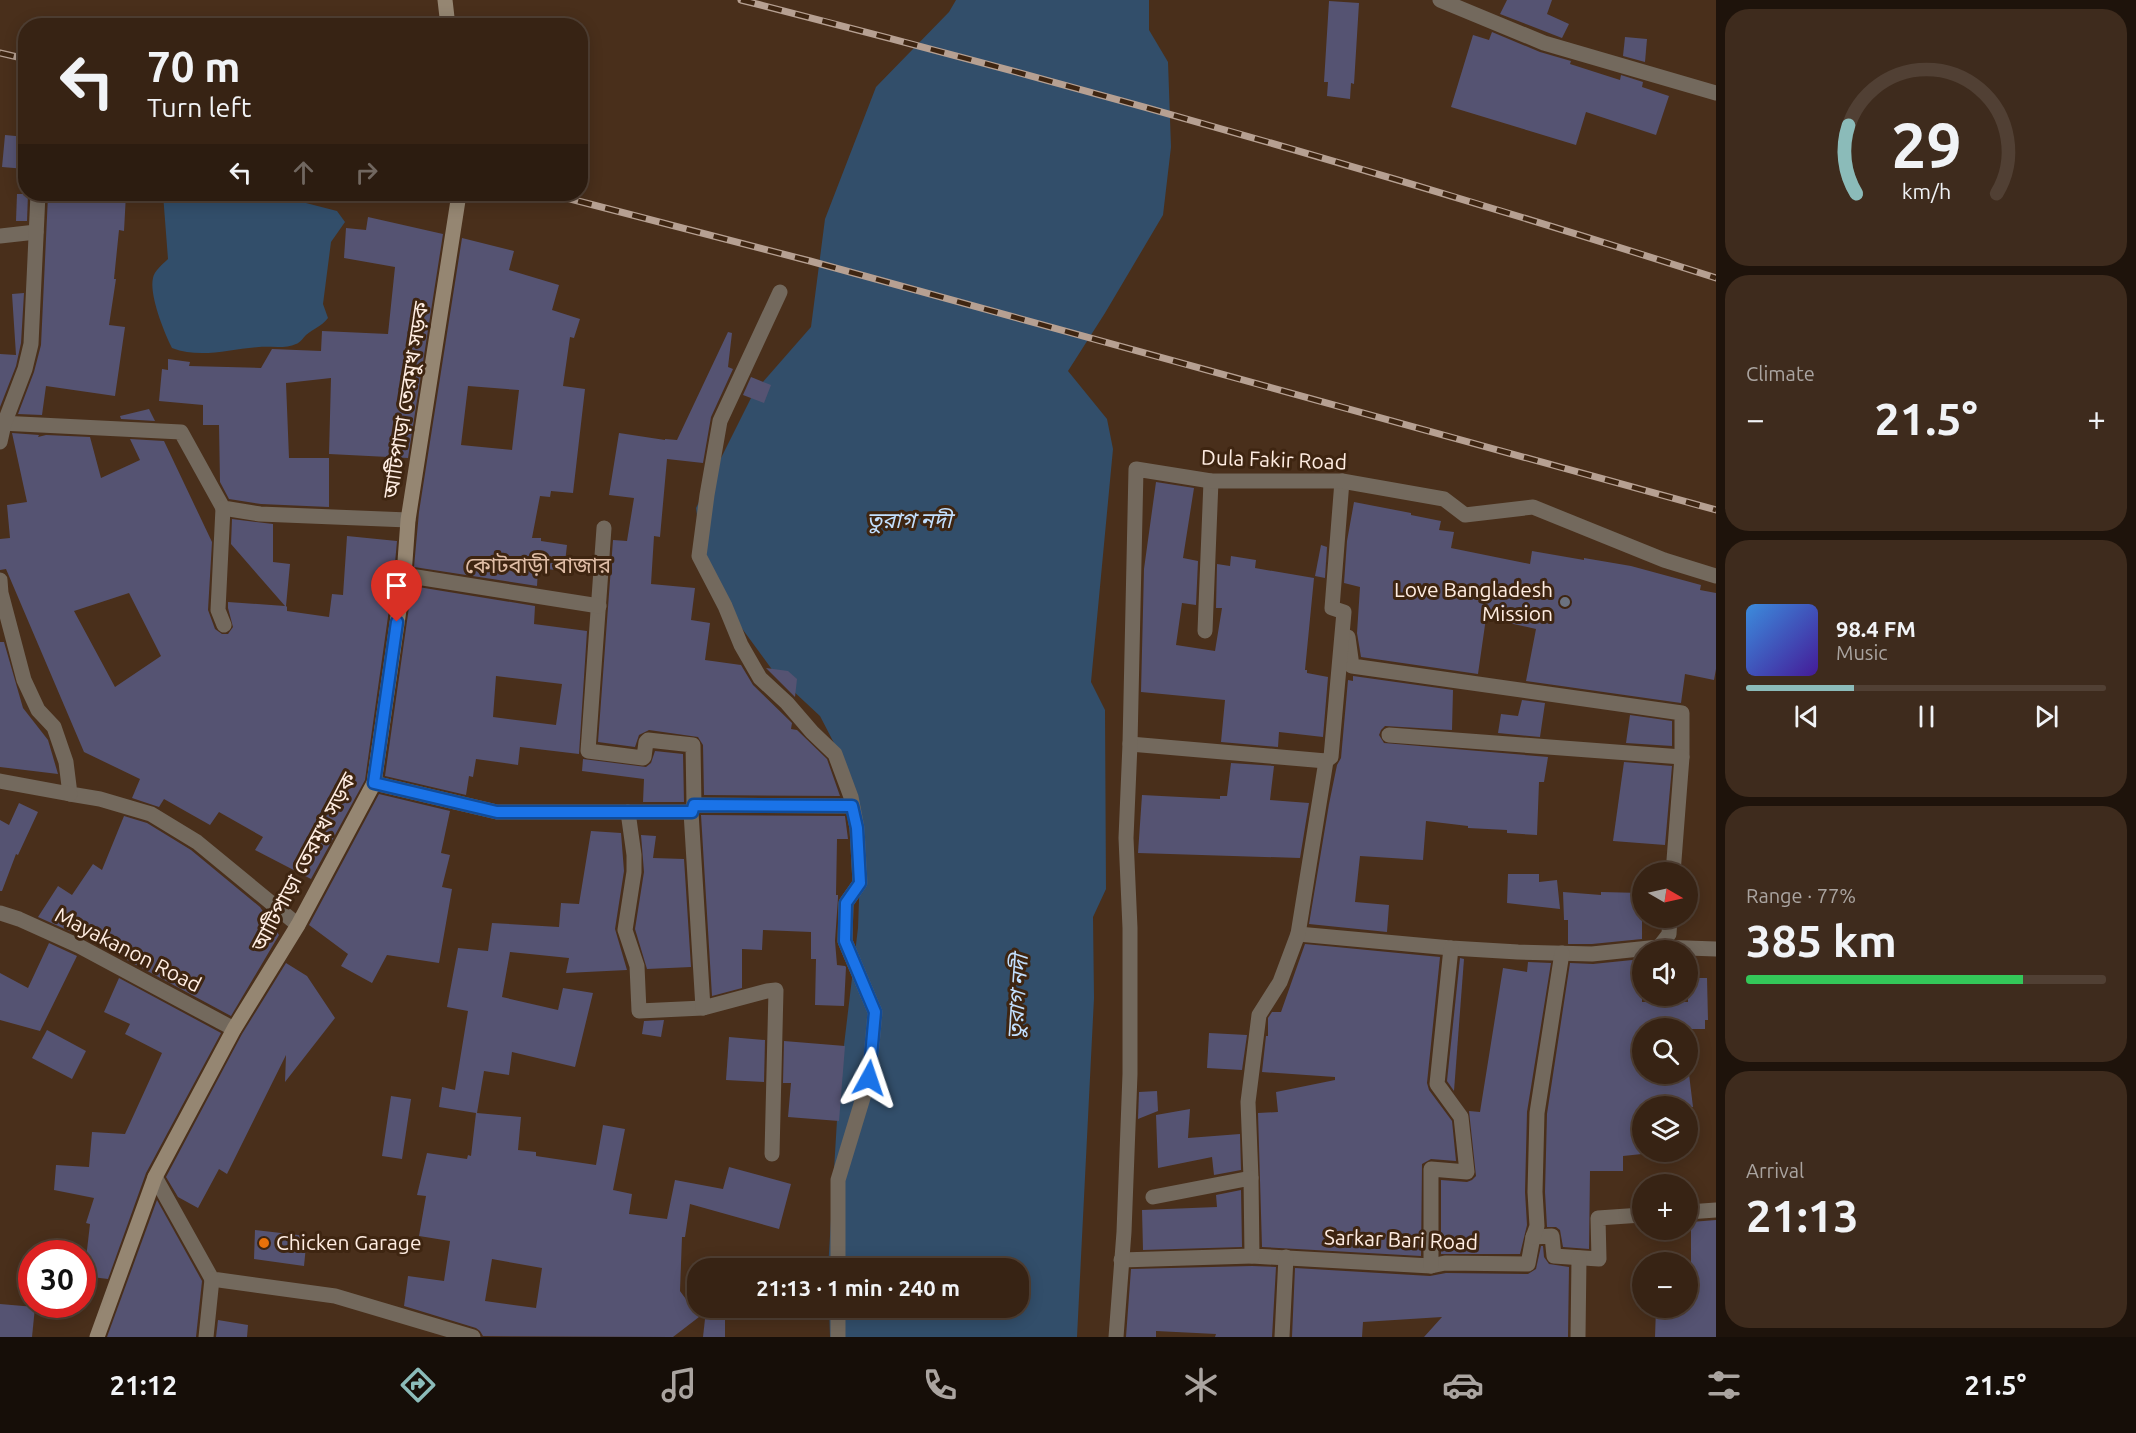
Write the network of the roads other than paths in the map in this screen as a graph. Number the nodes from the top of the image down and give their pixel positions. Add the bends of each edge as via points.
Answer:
1 (445, 0) edge
2 (1440, 0) edge
3 (447, 18) edge
4 (1716, 93) edge
5 (38, 201) edge
6 (458, 201) edge
7 (36, 232) junction
8 (0, 236) edge
9 (780, 291) dead end
10 (2, 424) edge
11 (0, 442) edge
12 (1211, 481) junction
13 (1342, 482) junction
14 (223, 508) junction
15 (408, 520) junction
16 (604, 528) dead end
17 (404, 575) junction
18 (1716, 576) edge
19 (0, 580) edge
20 (599, 606) junction
21 (1344, 612) junction
22 (224, 625) dead end
23 (1205, 631) dead end
24 (1389, 735) dead end
25 (1130, 744) junction
26 (1682, 757) junction
27 (1326, 761) junction
28 (0, 781) edge
29 (374, 783) junction
30 (70, 794) junction
31 (852, 806) junction
32 (693, 808) junction
33 (628, 812) junction
34 (1674, 862) edge
35 (0, 913) edge
36 (298, 925) junction
37 (1298, 933) junction
38 (1451, 948) junction
39 (1698, 948) edge
40 (1716, 949) edge
41 (1632, 950) edge
42 (1563, 953) junction
43 (703, 1008) junction
44 (234, 1029) junction
45 (772, 1154) dead end
46 (155, 1177) junction
47 (1251, 1178) junction
48 (1153, 1197) dead end
49 (1716, 1210) edge
50 (1698, 1211) edge
51 (1632, 1216) edge
52 (1533, 1237) junction
53 (1252, 1256) junction
54 (1286, 1257) junction
55 (838, 1258) edge
56 (1579, 1258) junction
57 (1121, 1260) junction
58 (1431, 1266) junction
59 (212, 1279) junction
60 (838, 1318) edge
61 (97, 1337) edge
62 (206, 1337) edge
63 (473, 1337) edge
64 (838, 1337) edge
65 (1116, 1337) edge
66 (1282, 1337) edge
67 (1578, 1337) edge

1 - 3 main road
2 - 4 street via 1544,43
5 - 7 street
6 - 15 main road, আটিপাড়া তেরমুখ সড়ক
7 - 8 street
7 - 10 street via 31,344
9 - 31 street via 720,421 699,556 760,678 834,754
10 - 11 street
10 - 14 street via 181,432
12 - 13 street, Dula Fakir Road
12 - 23 street
12 - 25 street, Dula Fakir Road via 1136,469
13 - 18 street, Dula Fakir Road via 1444,499 1465,515 1533,507 1664,560
13 - 21 street via 1332,608
14 - 15 street via 261,514
14 - 22 street via 218,610
15 - 17 main road, আটিপাড়া তেরমুখ সড়ক
16 - 20 street
17 - 20 street
17 - 29 main road, আটিপাড়া তেরমুখ সড়ক
19 - 30 street via 24,680 38,710 54,727 66,762
20 - 32 street via 588,751 644,758 648,740 693,745
21 - 26 street via 1352,666 1682,713
21 - 27 street via 1331,757
24 - 26 street
25 - 27 street
25 - 57 street via 1126,838 1130,1074
26 - 34 street
27 - 37 street
28 - 30 street
29 - 33 street via 497,812
29 - 36 main road, আটিপাড়া তেরমুখ সড়ক
30 - 36 street via 151,814 197,842
31 - 32 street
31 - 55 street via 860,883 846,903 845,941 875,1012 869,1078 838,1180
32 - 33 street
32 - 43 street
33 - 43 street via 634,872 625,930 637,966 639,1011
35 - 44 street, Mayakanon Road via 79,946
36 - 44 main road, আটিপাড়া তেরমুখ সড়ক
37 - 38 street
37 - 47 street via 1280,982 1259,1015 1248,1102
38 - 42 street
38 - 58 street via 1437,1084 1461,1117 1467,1172 1431,1169
39 - 40 street
41 - 42 street
42 - 52 street via 1537,1113 1537,1226
43 - 45 street via 776,990
44 - 46 main road, আটিপাড়া তেরমুখ সড়ক
46 - 59 street
46 - 61 main road, আটিপাড়া তেরমুখ সড়ক
47 - 48 street
47 - 53 street
49 - 50 street
51 - 56 street via 1598,1218 1599,1259
52 - 56 street via 1552,1236 1554,1256
52 - 58 street, Sarkar Bari Road via 1528,1264
53 - 54 street, Sarkar Bari Road
53 - 57 street, Sarkar Bari Road
54 - 58 street, Sarkar Bari Road
54 - 66 street
56 - 67 street
57 - 65 street
59 - 62 street
59 - 63 street via 335,1296
60 - 64 street

